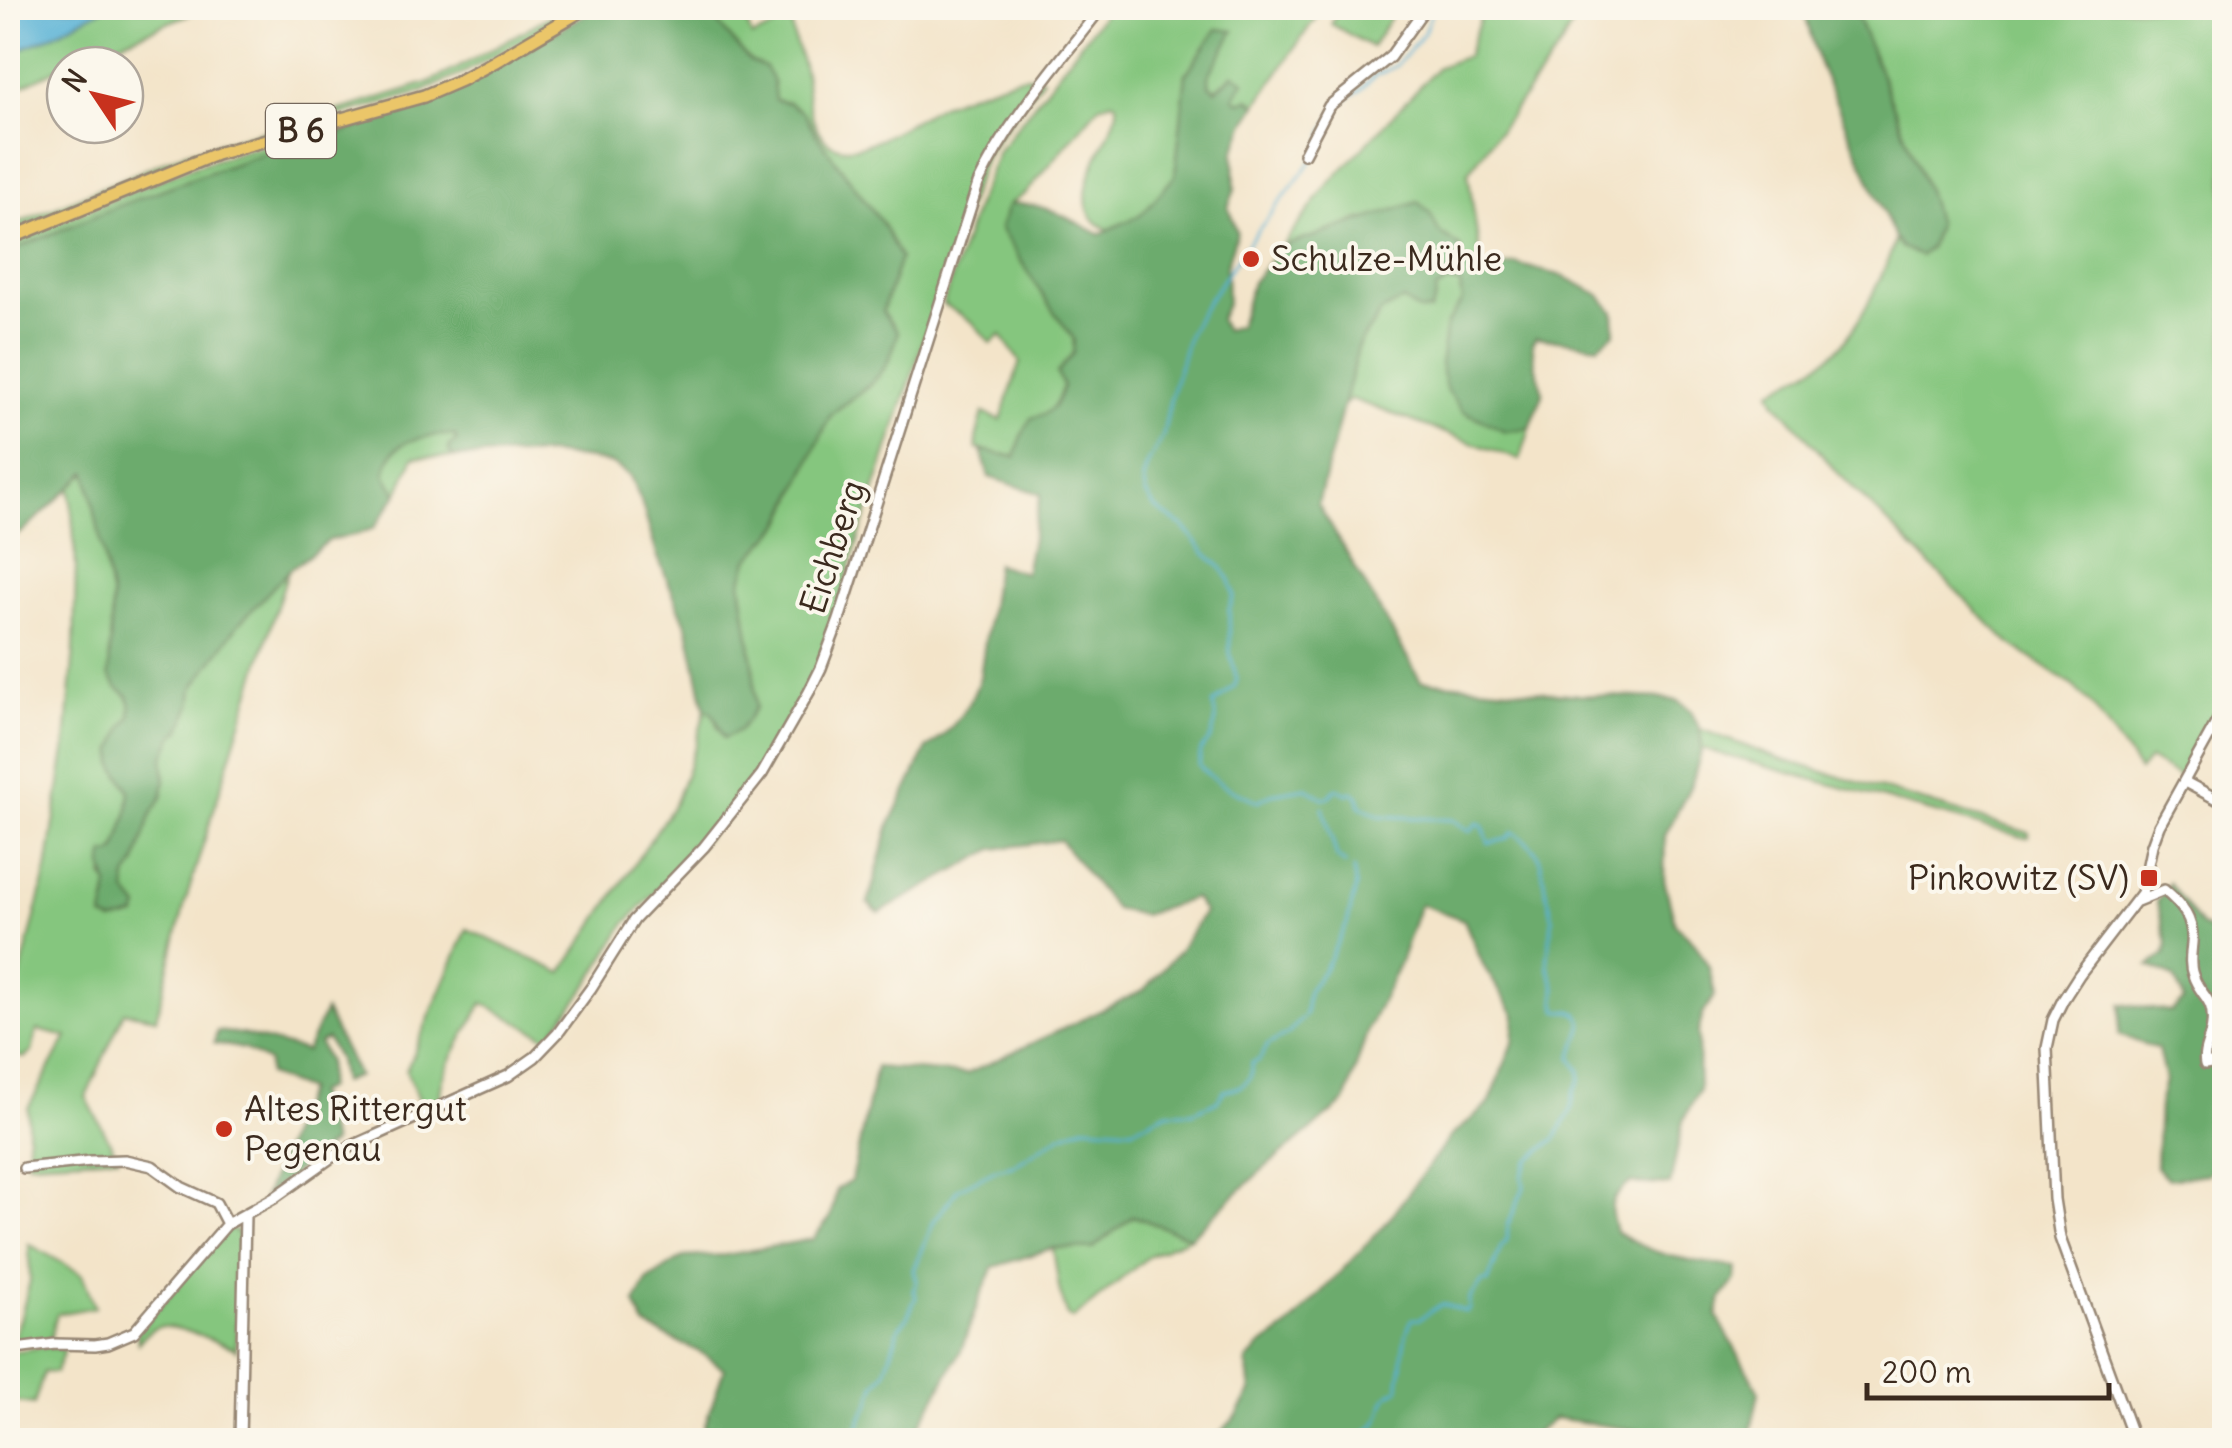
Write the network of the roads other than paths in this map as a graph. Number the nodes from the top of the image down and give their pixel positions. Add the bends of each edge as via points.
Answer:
1 (586, 8) edge
2 (1101, 8) edge
3 (1424, 8) edge
4 (1304, 154) dead end
5 (8, 238) edge
6 (2224, 709) edge
7 (2185, 782) junction
8 (2224, 803) edge
9 (2148, 865) junction
10 (2156, 881) junction
11 (2145, 886) junction
12 (2164, 890) junction
13 (2137, 901) junction
14 (2224, 1058) edge
15 (24, 1168) dead end
16 (245, 1216) junction
17 (228, 1224) junction
18 (8, 1350) edge
19 (240, 1440) edge
20 (2134, 1440) edge

1 - 5 main road, B 6 via 424,96 216,154
2 - 16 street, Eichberg via 992,154 978,184 839,620 821,668 762,774 634,920 535,1057 508,1076 340,1152
3 - 4 street via 1390,57 1329,106
6 - 7 street
7 - 8 street
7 - 9 street via 2158,826
9 - 10 street
9 - 11 street
10 - 11 street
10 - 12 street
11 - 13 street
12 - 13 street
12 - 14 street via 2190,918 2194,982 2211,1002 2205,1064
13 - 20 street via 2063,1000 2047,1048 2060,1238
15 - 17 street via 91,1160 152,1166 216,1203
16 - 17 street, Eichberg
16 - 19 street
17 - 18 street via 134,1332 96,1345

